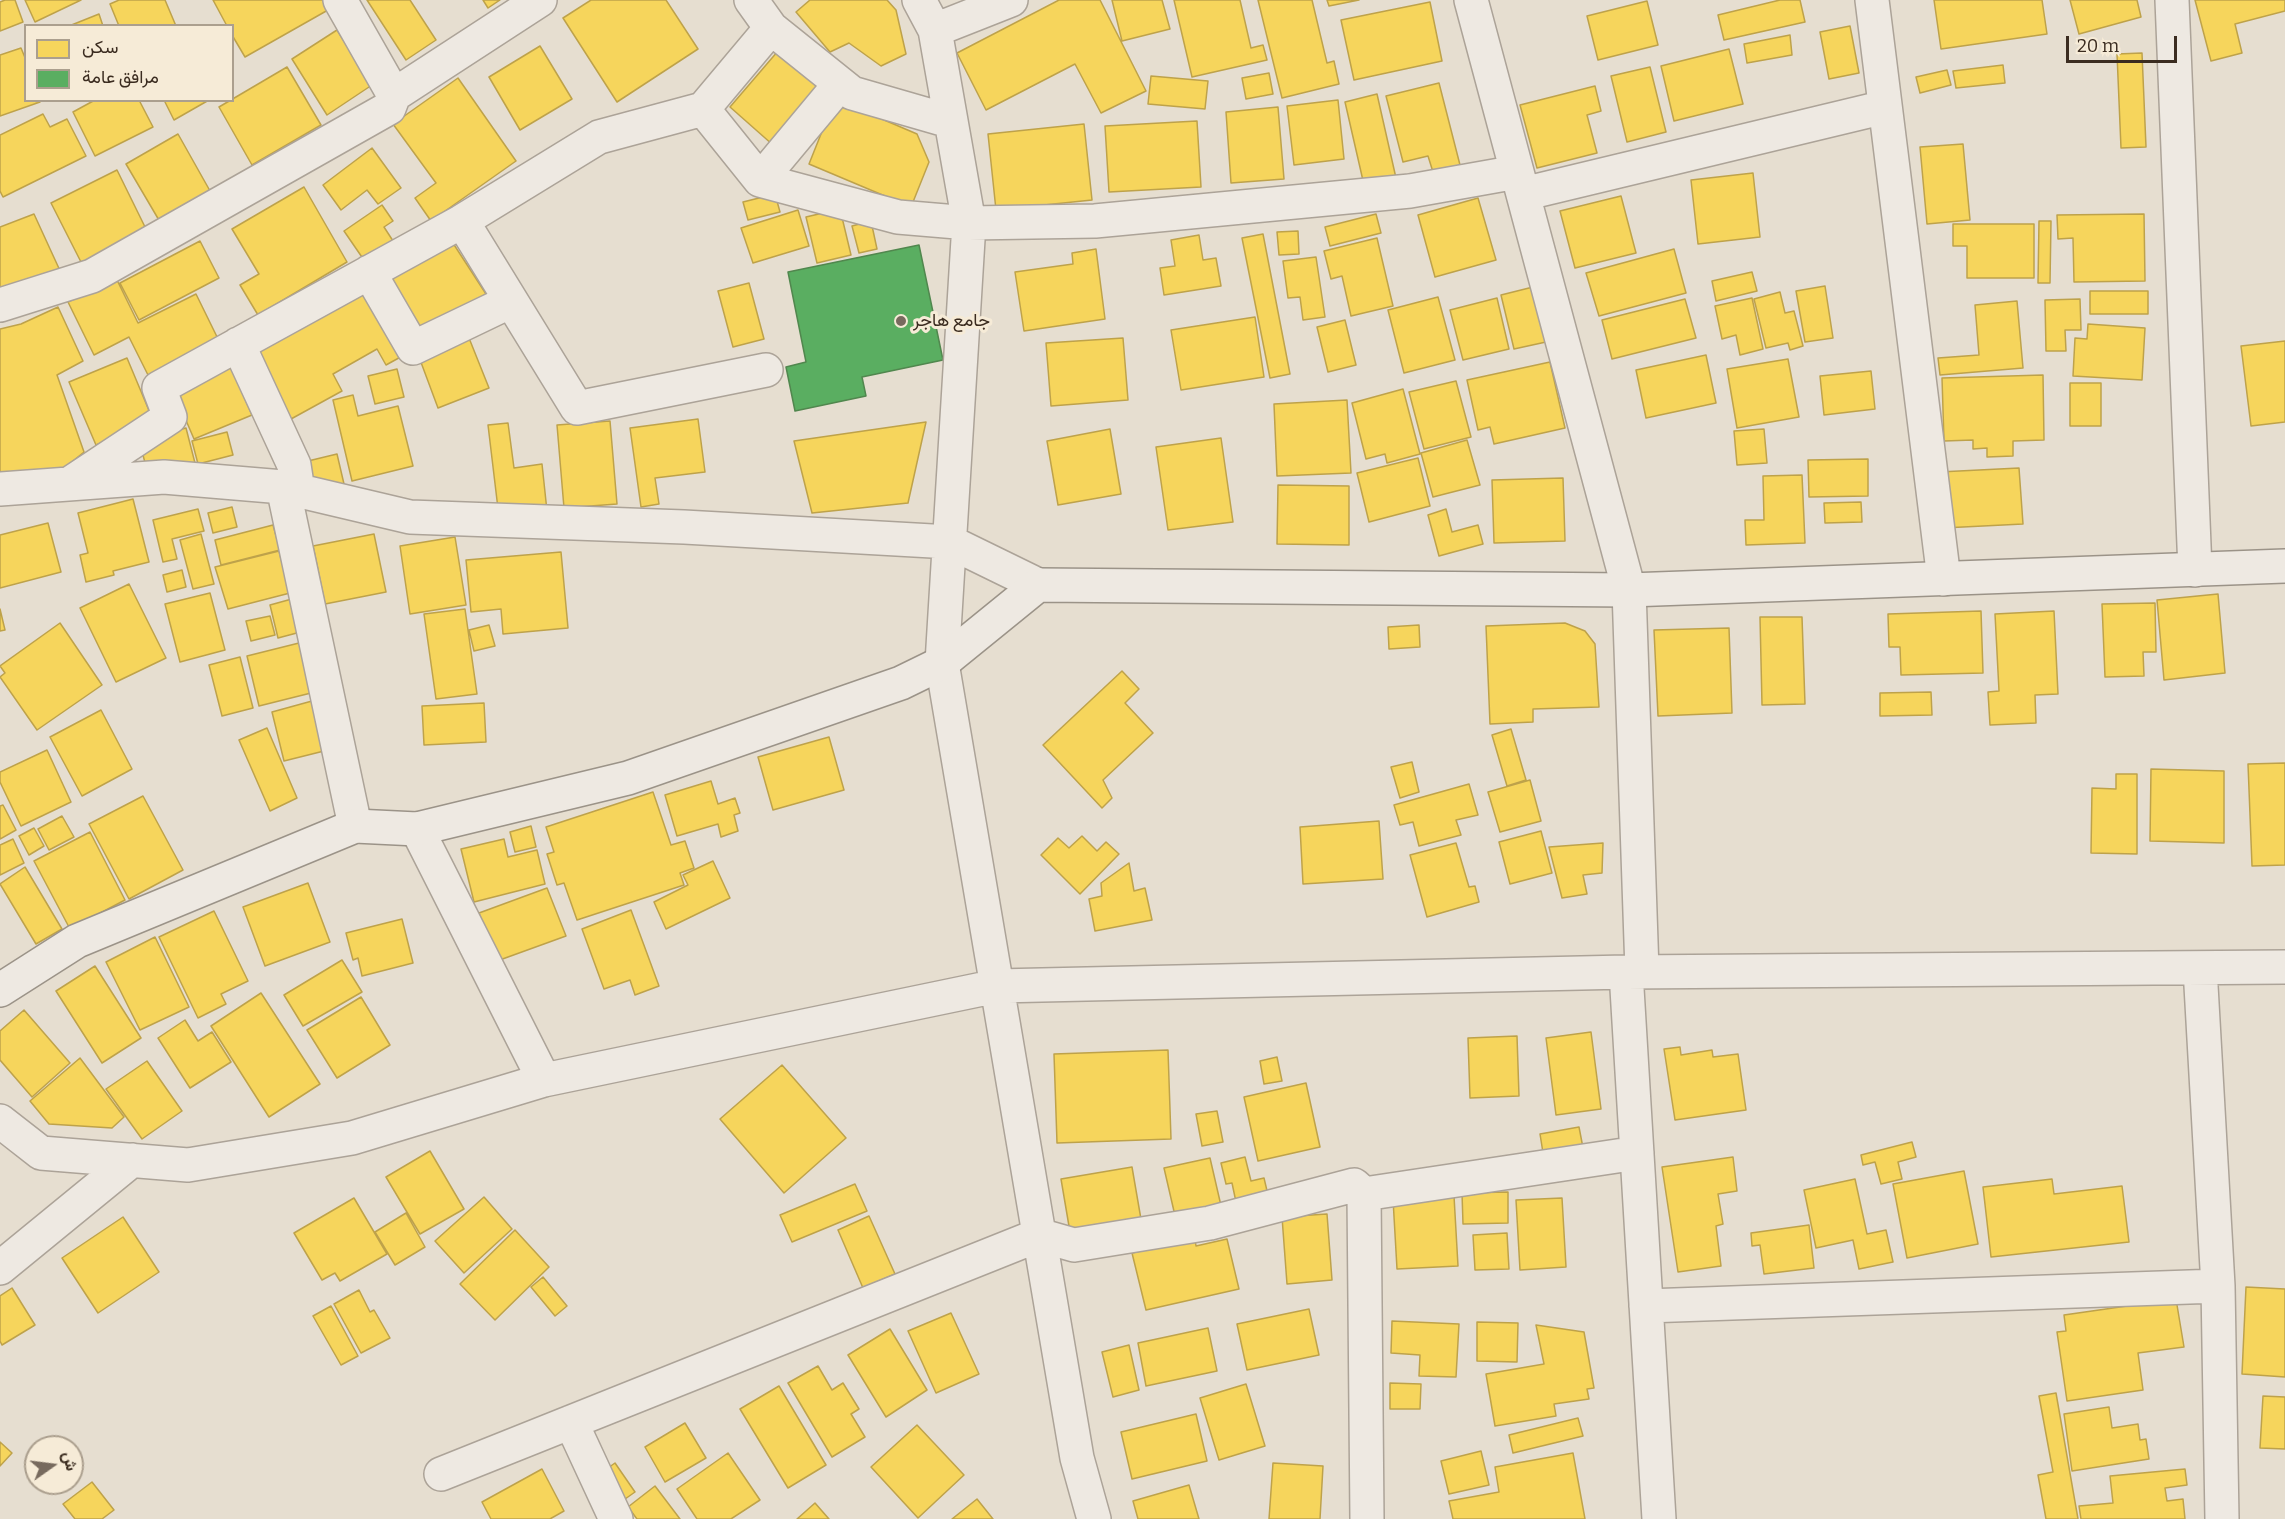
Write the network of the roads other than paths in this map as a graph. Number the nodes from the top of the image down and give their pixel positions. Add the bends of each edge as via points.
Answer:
1 (340, 0) edge
2 (540, 0) edge
3 (751, 0) edge
4 (919, 0) edge
5 (1011, 0) edge
6 (1471, 0) edge
7 (1872, 0) edge
8 (2172, 0) edge
9 (771, 28) junction
10 (935, 30) junction
11 (840, 84) junction
12 (394, 95) junction
13 (1885, 106) junction
14 (703, 109) junction
15 (949, 121) junction
16 (759, 180) junction
17 (1520, 183) junction
18 (468, 218) junction
19 (969, 223) junction
20 (369, 272) junction
21 (511, 302) junction
22 (0, 305) edge
23 (238, 344) junction
24 (766, 370) dead end
25 (69, 483) junction
26 (0, 489) edge
27 (291, 489) junction
28 (950, 542) junction
29 (2285, 567) edge
30 (2195, 570) junction
31 (1944, 579) junction
32 (1038, 585) junction
33 (1629, 590) junction
34 (942, 663) junction
35 (355, 826) junction
36 (417, 828) junction
37 (2285, 967) edge
38 (2200, 968) junction
39 (1634, 972) junction
40 (997, 986) junction
41 (0, 990) edge
42 (544, 1080) junction
43 (0, 1121) edge
44 (1637, 1153) junction
45 (132, 1160) junction
46 (1364, 1194) junction
47 (1039, 1235) junction
48 (0, 1268) edge
49 (2218, 1286) junction
50 (1646, 1306) junction
51 (571, 1422) junction
52 (441, 1474) dead end
53 (616, 1519) edge
54 (1094, 1519) edge
55 (1367, 1519) edge
56 (1659, 1519) edge
57 (2222, 1519) edge

1 - 12 street
2 - 12 street
3 - 9 street
4 - 10 street
5 - 10 street
6 - 17 street
7 - 13 street
8 - 30 street
9 - 11 street
9 - 14 street
10 - 15 street
11 - 15 street via 852,93
11 - 16 street
12 - 22 street via 389,108 92,276
13 - 17 street
13 - 31 street
14 - 16 street
14 - 18 street via 599,137
15 - 19 street
16 - 19 street via 898,217
17 - 19 street via 1095,222
17 - 33 street
18 - 20 street
18 - 21 street via 462,221
19 - 28 street
20 - 21 street via 413,348
20 - 23 street
21 - 24 street via 577,408
23 - 25 street via 159,388 170,417
23 - 27 street via 294,465
25 - 26 street
25 - 27 street via 164,477
27 - 28 street via 410,517
27 - 35 street
28 - 32 street
28 - 34 street
29 - 30 street
30 - 31 street
31 - 33 street
32 - 33 street
32 - 34 street
33 - 39 street
34 - 36 street via 902,683 628,778
34 - 40 street
35 - 36 street
35 - 41 street via 77,941
36 - 42 street
37 - 38 street
38 - 39 street
38 - 49 street
39 - 40 street
39 - 44 street
40 - 42 street
40 - 47 street
42 - 45 street via 352,1137 188,1165
43 - 45 street via 41,1153
44 - 46 street
44 - 50 street
45 - 48 street
46 - 47 street via 1354,1185 1210,1223 1074,1245
46 - 55 street
47 - 51 street
47 - 54 street via 1077,1458
49 - 50 street
49 - 57 street
50 - 56 street
51 - 52 street
51 - 53 street

